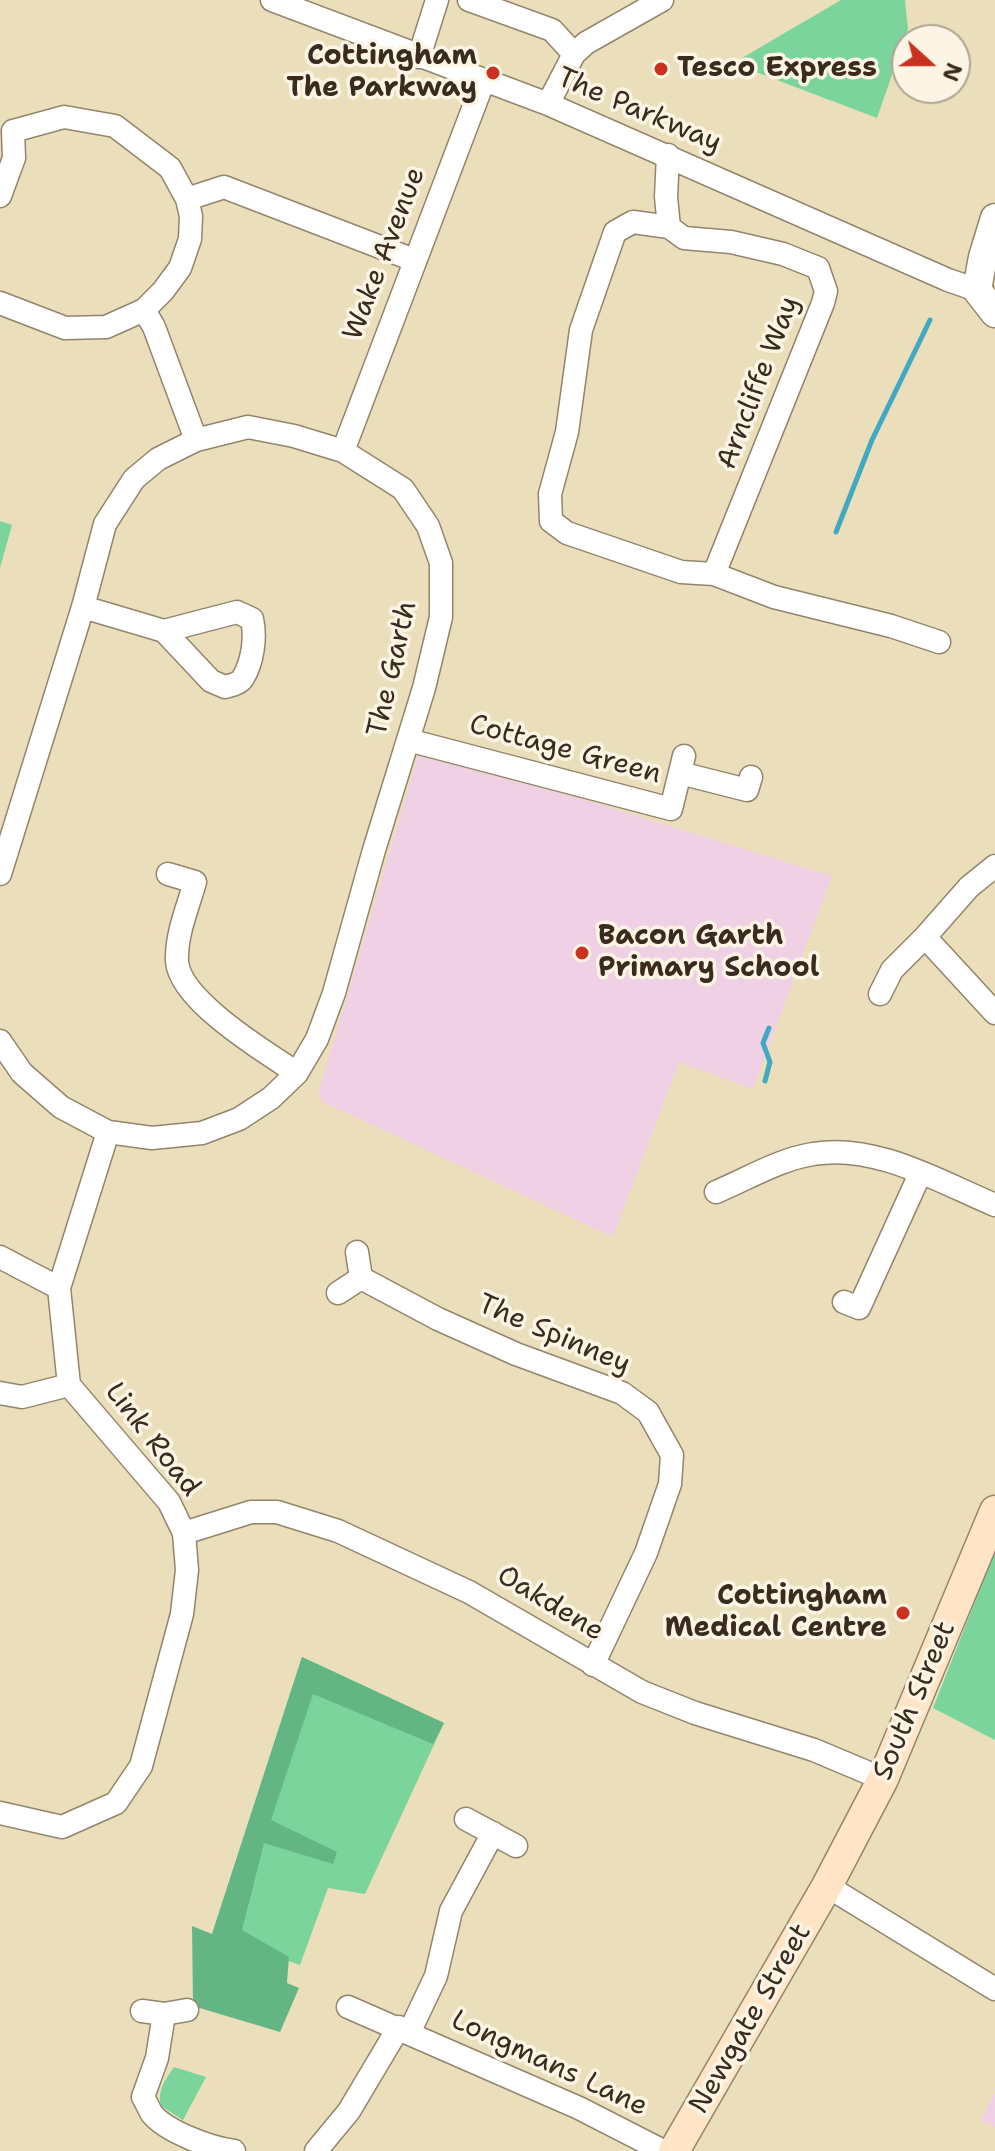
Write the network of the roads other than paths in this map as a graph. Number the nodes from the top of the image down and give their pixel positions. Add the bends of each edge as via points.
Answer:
1 (272, 0) edge
2 (437, 0) edge
3 (469, 0) edge
4 (662, 0) edge
5 (574, 54) junction
6 (419, 57) junction
7 (484, 80) junction
8 (548, 104) junction
9 (7, 129) edge
10 (668, 155) junction
11 (0, 196) edge
12 (187, 199) junction
13 (995, 218) edge
14 (669, 227) junction
15 (414, 260) junction
16 (977, 290) junction
17 (0, 303) edge
18 (144, 310) junction
19 (995, 313) edge
20 (196, 440) junction
21 (343, 451) junction
22 (714, 574) junction
23 (83, 607) junction
24 (164, 631) dead end
25 (924, 643) dead end
26 (408, 740) junction
27 (751, 777) dead end
28 (3, 851) edge
29 (995, 866) edge
30 (0, 874) edge
31 (168, 874) dead end
32 (925, 937) junction
33 (880, 994) dead end
34 (995, 1013) edge
35 (0, 1041) edge
36 (297, 1073) junction
37 (108, 1132) junction
38 (920, 1174) junction
39 (716, 1192) dead end
40 (995, 1205) edge
41 (357, 1252) dead end
42 (0, 1257) edge
43 (361, 1278) junction
44 (59, 1288) junction
45 (338, 1293) dead end
46 (844, 1302) dead end
47 (69, 1385) junction
48 (0, 1393) edge
49 (995, 1511) edge
50 (184, 1533) junction
51 (593, 1665) junction
52 (883, 1779) junction
53 (0, 1813) edge
54 (466, 1819) dead end
55 (493, 1833) junction
56 (516, 1846) dead end
57 (827, 1886) junction
58 (995, 1989) edge
59 (348, 2007) dead end
60 (187, 2010) dead end
61 (404, 2030) junction
62 (234, 2151) edge
63 (316, 2151) edge
64 (663, 2151) edge
65 (674, 2151) edge

1 - 6 street, The Parkway
2 - 6 street
3 - 5 street, The Parkway via 552,30
4 - 5 street
5 - 8 street
6 - 7 street, The Parkway
7 - 8 street, The Parkway
7 - 15 street, Wake Avenue
8 - 10 street, The Parkway
9 - 11 street via 14,158
9 - 12 street via 64,117 115,126 170,168
10 - 14 street
10 - 16 street, The Parkway
12 - 15 street via 224,187
12 - 18 street via 190,239 180,268
13 - 16 street
14 - 22 street, Arncliffe Way via 684,238 731,242 818,268 826,291
14 - 22 street, Arncliffe Way via 633,222 615,232 581,330 567,432 550,494 551,521 567,533 681,572
15 - 21 street, Wake Avenue
16 - 19 street
17 - 18 street via 65,328 106,327
18 - 20 street
20 - 21 street, The Garth via 248,427
20 - 23 street, The Garth via 158,459 134,479 105,524
21 - 26 street, The Garth via 403,489 428,526 441,563 441,617
22 - 25 street
23 - 24 street
23 - 28 street, The Garth
26 - 27 street, Cottage Green via 671,809 682,764 747,790
26 - 36 street, The Garth via 334,993
28 - 30 street, The Garth
29 - 32 street
31 - 36 street via 195,882 178,943 177,965 184,982 198,1001
32 - 33 street via 884,966
32 - 34 street
35 - 37 street, The Garth via 22,1073 61,1107
36 - 37 street, The Garth via 239,1119 202,1133 152,1138
37 - 44 street, Link Road
38 - 39 street via 843,1151 812,1154 741,1192
38 - 40 street
38 - 46 street via 859,1308
41 - 43 street
42 - 44 street
43 - 45 street
43 - 51 street, The Spinney via 477,1336 622,1393 648,1412 672,1455 670,1484 646,1553
44 - 47 street, Link Road
47 - 48 street via 22,1397
47 - 50 street, Link Road via 169,1502
49 - 52 main road, South Street
50 - 51 street, Oakdene via 251,1512 277,1512 338,1531 469,1592
50 - 53 street, Link Road via 182,1614 141,1766 116,1803 62,1827
51 - 52 street, Oakdene via 695,1713 814,1750
52 - 57 main road, South Street
54 - 55 street
55 - 56 street
55 - 61 street, Longmans Lane via 451,1911 436,1976
57 - 58 street
57 - 65 main road, Newgate Street
59 - 61 street, Longmans Lane
60 - 62 street via 153,2012 157,2058 143,2097 154,2116 190,2138
61 - 63 street, Longmans Lane
61 - 64 street, Longmans Lane

